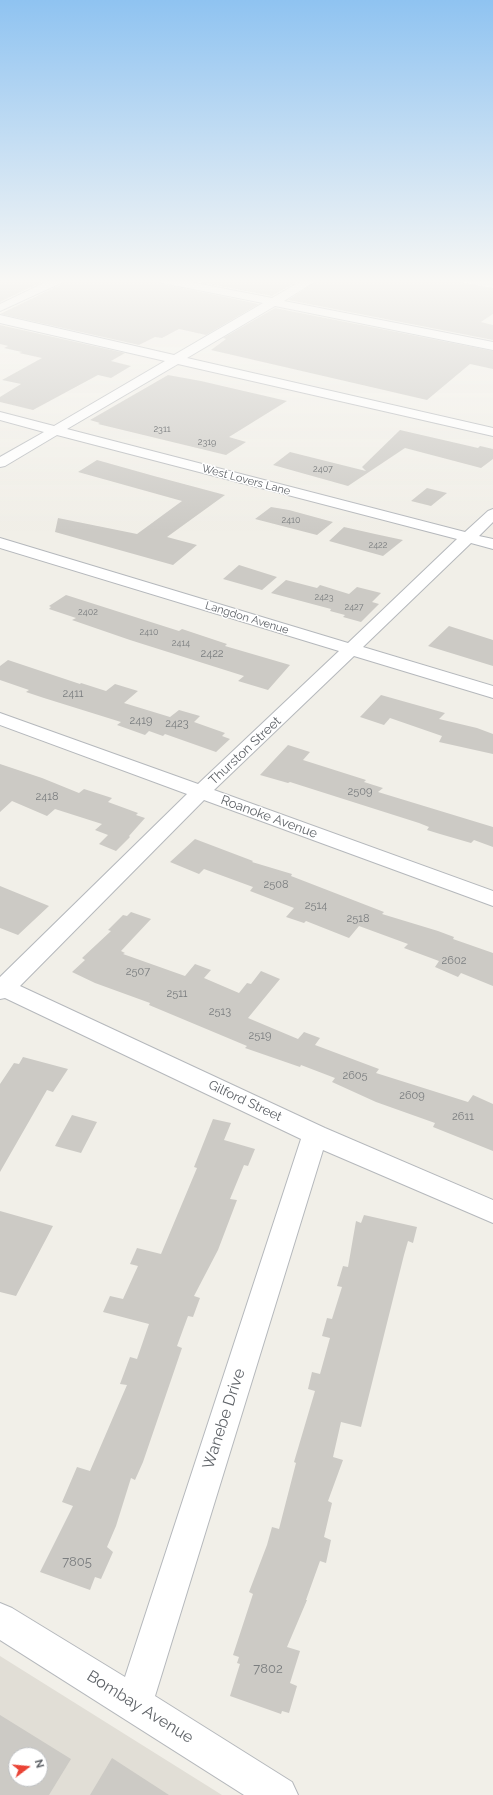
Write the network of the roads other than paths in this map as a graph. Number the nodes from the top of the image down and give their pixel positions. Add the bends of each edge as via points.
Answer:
1 (169, 364) edge
2 (192, 364) edge
3 (0, 416) edge
4 (57, 430) junction
5 (493, 432) edge
6 (0, 463) edge
7 (493, 514) edge
8 (468, 538) junction
9 (0, 543) edge
10 (493, 544) edge
11 (352, 649) junction
12 (493, 692) edge
13 (0, 719) edge
14 (201, 792) junction
15 (493, 899) edge
16 (1, 988) edge
17 (316, 1135) junction
18 (493, 1212) edge
19 (0, 1620) edge
20 (134, 1704) junction
21 (279, 1795) edge

1 - 4 street
2 - 5 street
3 - 4 street, West Lovers Lane
4 - 6 street
4 - 8 street, West Lovers Lane
7 - 8 street, Thurston Street
8 - 10 street, West Lovers Lane
8 - 11 street, Thurston Street
9 - 11 street, Langdon Avenue
11 - 12 street, Langdon Avenue
11 - 14 street, Thurston Street
13 - 14 street, Roanoke Avenue
14 - 15 street, Roanoke Avenue
14 - 16 street, Thurston Street
16 - 17 street, Gilford Street
17 - 18 street, Gilford Street
17 - 20 street, Wanebe Drive
19 - 20 street, Bombay Avenue
20 - 21 street, Bombay Avenue

